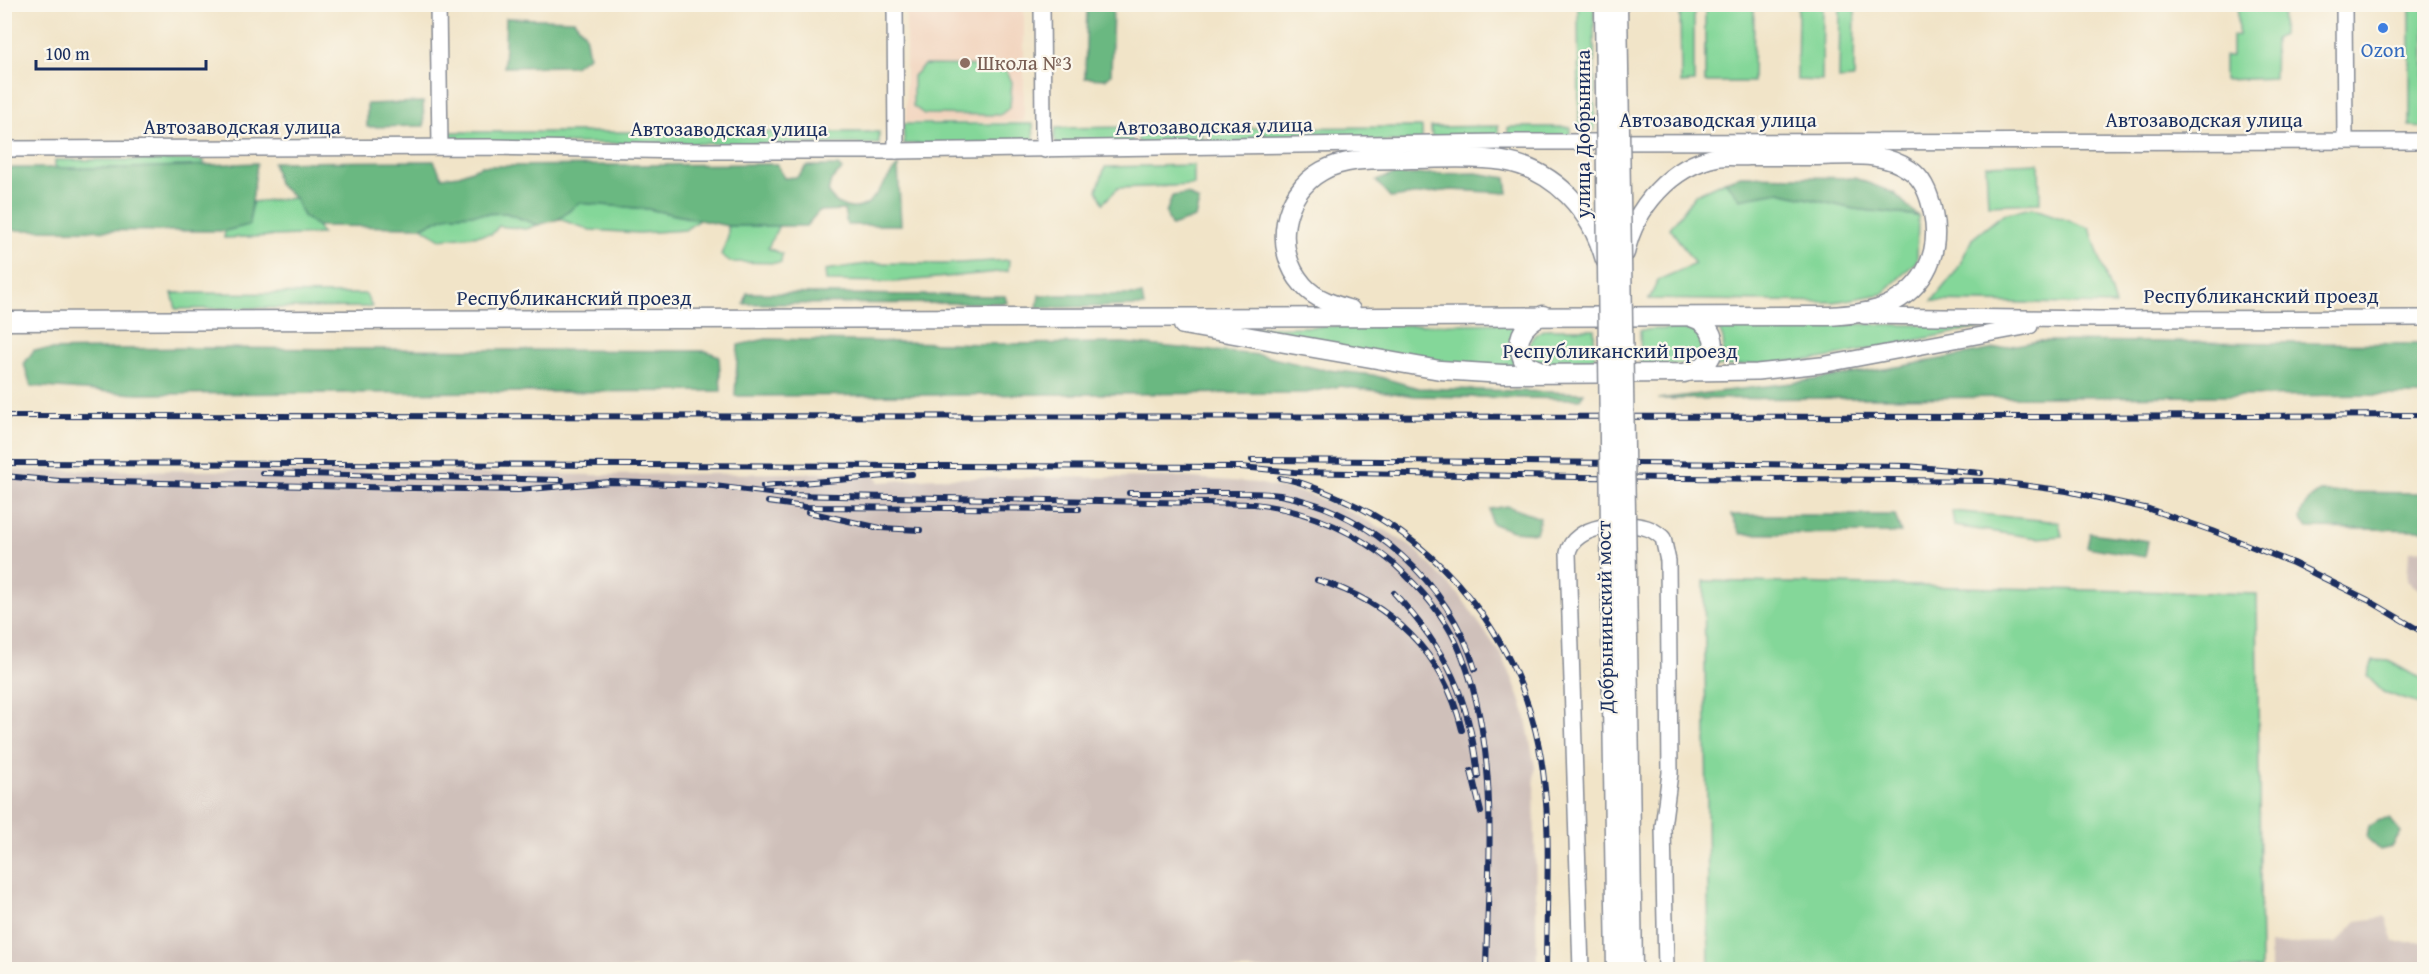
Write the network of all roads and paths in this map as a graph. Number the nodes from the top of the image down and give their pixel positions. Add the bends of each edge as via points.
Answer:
1 (438, 4) edge
2 (895, 4) edge
3 (1042, 4) edge
4 (1604, 4) edge
5 (1618, 4) edge
6 (2344, 4) edge
7 (2344, 141) junction
8 (2424, 141) edge
9 (440, 147) junction
10 (4, 148) edge
11 (1045, 150) junction
12 (896, 151) junction
13 (1614, 264) junction
14 (1373, 315) junction
15 (1543, 315) junction
16 (1687, 315) junction
17 (1829, 316) junction
18 (1143, 317) junction
19 (2424, 318) edge
20 (2098, 319) junction
21 (4, 321) edge
22 (1684, 373) junction
23 (1553, 374) junction
24 (1581, 969) edge
25 (1616, 969) edge
26 (1633, 969) edge
27 (1666, 969) edge

1 - 9 street
2 - 12 street
3 - 11 street
4 - 13 main road, улица Добрынина, bridge
5 - 13 main road, улица Добрынина, bridge
6 - 7 street
7 - 8 street, Автозаводская улица
7 - 11 street, Автозаводская улица via 1503,142
9 - 10 street, Автозаводская улица
9 - 12 street, Автозаводская улица
11 - 12 street, Автозаводская улица
13 - 14 main road via 1593,226 1568,193 1528,167 1475,159 1361,160 1335,165 1305,183 1294,196 1284,232 1286,252 1292,269 1316,296 1336,306
13 - 17 main road, bridge via 1638,216 1670,179 1694,164 1719,157 1891,159 1913,171 1927,192 1934,216 1934,253 1923,278 1903,297 1877,309
13 - 25 main road, Добрынинский мост, bridge
13 - 26 main road, Добрынинский мост, bridge
14 - 15 main road, Республиканский проезд
14 - 18 main road, Республиканский проезд
15 - 16 main road, Республиканский проезд
15 - 23 main road via 1523,330 1519,352 1525,364
16 - 17 main road, Республиканский проезд
16 - 22 main road via 1710,328 1714,348 1701,367
17 - 20 street, Республиканский проезд
18 - 21 main road, Республиканский проезд
18 - 23 main road, Республиканский проезд via 1408,366
19 - 20 street, Республиканский проезд
20 - 22 street, Республиканский проезд via 2012,328 1810,367
22 - 23 main road, Республиканский проезд
24 - 27 street via 1568,553 1574,538 1583,532 1633,526 1646,527 1663,538 1668,561 1670,773 1663,827

